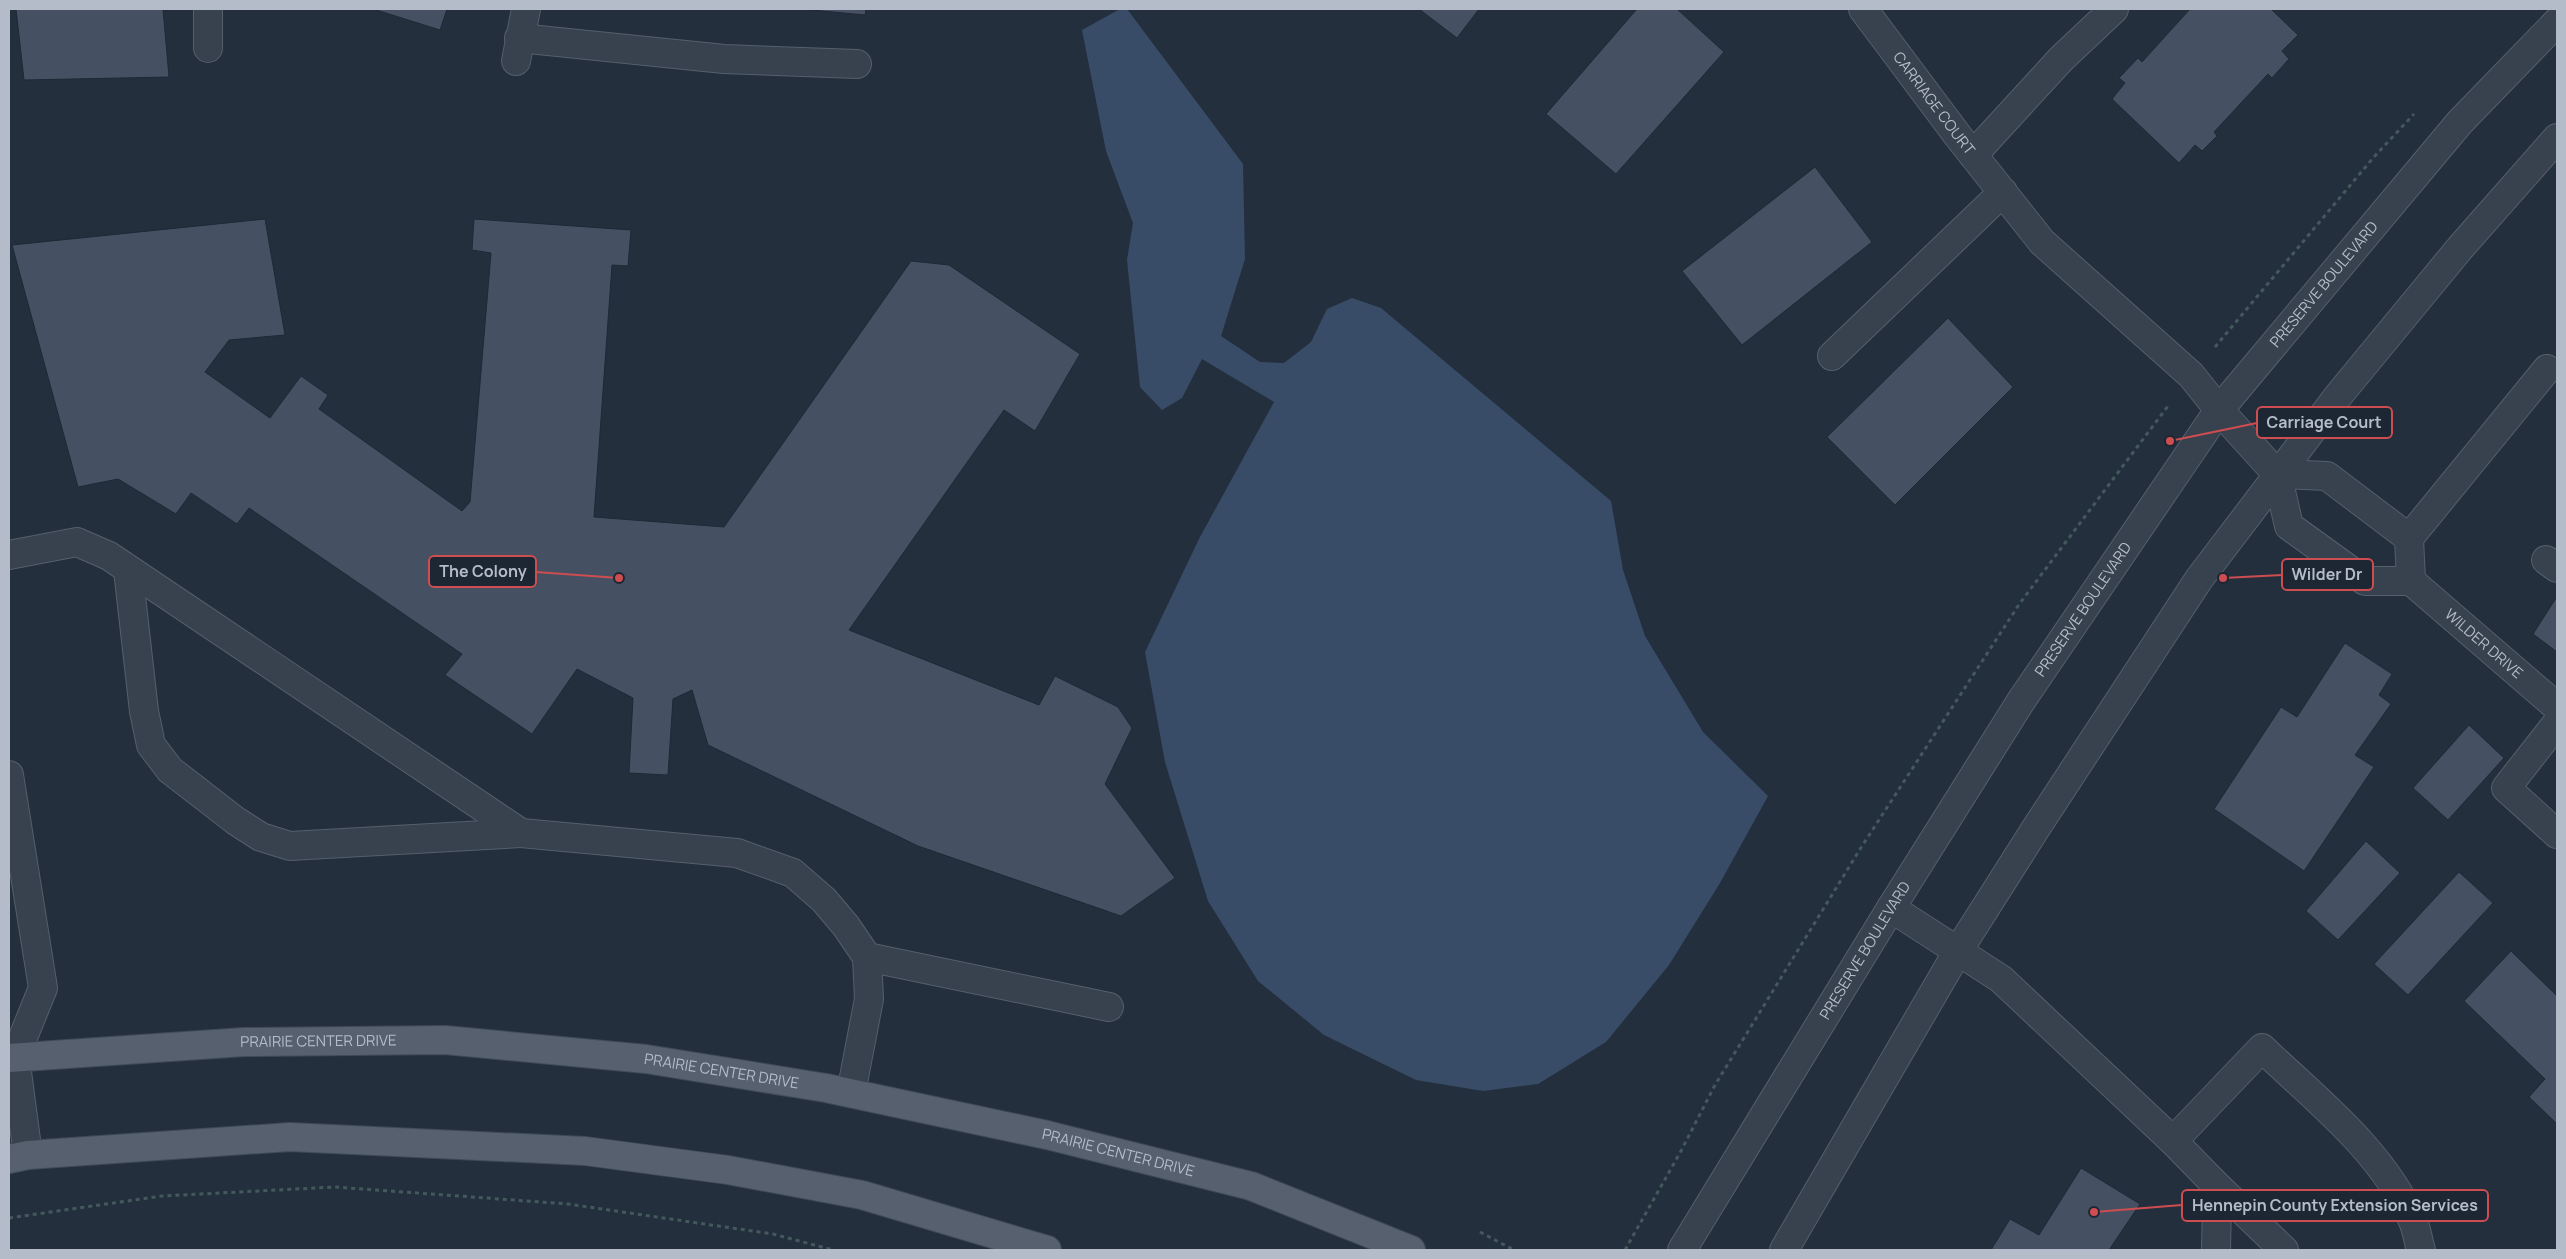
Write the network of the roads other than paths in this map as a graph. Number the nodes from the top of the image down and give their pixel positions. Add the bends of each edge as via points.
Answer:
1 (208, 9) edge
2 (526, 9) edge
3 (1863, 9) edge
4 (2114, 9) edge
5 (2557, 22) edge
6 (208, 48) dead end
7 (858, 64) dead end
8 (2557, 138) edge
9 (1973, 155) junction
10 (2002, 192) junction
11 (1832, 356) dead end
12 (2547, 369) dead end
13 (2219, 410) junction
14 (2277, 474) junction
15 (2409, 538) junction
16 (9, 555) edge
17 (128, 570) junction
18 (2411, 580) junction
19 (2557, 707) edge
20 (2557, 723) edge
21 (9, 775) edge
22 (520, 833) junction
23 (2557, 834) edge
24 (1891, 908) junction
25 (1958, 951) junction
26 (866, 957) junction
27 (1109, 1007) dead end
28 (11, 1054) edge
29 (851, 1093) junction
30 (2173, 1141) junction
31 (19, 1157) edge
32 (2214, 1183) junction
33 (1047, 1250) edge
34 (1411, 1250) edge
35 (1682, 1250) edge
36 (1784, 1250) edge
37 (2216, 1250) edge
38 (2284, 1250) edge
39 (2421, 1250) edge

1 - 6 street
2 - 7 street via 518,49
3 - 9 street, CARRIAGE COURT
4 - 9 street via 2061,59
5 - 13 street, PRESERVE BOULEVARD via 2460,122
8 - 14 street via 2418,298
9 - 10 street, CARRIAGE COURT
10 - 11 street
10 - 13 street, CARRIAGE COURT via 2042,242 2191,375
12 - 15 street
13 - 14 street, CARRIAGE COURT
13 - 24 street, PRESERVE BOULEVARD via 2021,701
14 - 15 street via 2327,476
14 - 18 street via 2289,526 2365,581
14 - 25 street via 2199,579
15 - 18 street
16 - 17 street via 77,542 108,556
17 - 22 street
17 - 22 street via 151,745 170,770 236,821 261,837 290,846
18 - 19 street, WILDER DRIVE
20 - 23 street via 2506,788
21 - 28 street via 43,988
22 - 26 street via 737,852 793,873 824,900
24 - 25 street
24 - 35 street, PRESERVE BOULEVARD
25 - 30 street via 2001,979
25 - 36 street
26 - 27 street
26 - 29 street via 869,999
28 - 29 main road, PRAIRIE CENTER DRIVE via 244,1042 445,1040 646,1059
28 - 31 street
29 - 34 main road, PRAIRIE CENTER DRIVE via 1047,1135 1251,1186
30 - 32 street
30 - 39 street via 2262,1048 2356,1138 2391,1181 2413,1222
31 - 33 main road via 290,1137 584,1151 728,1170 862,1195
32 - 37 street via 2217,1199
32 - 38 street

